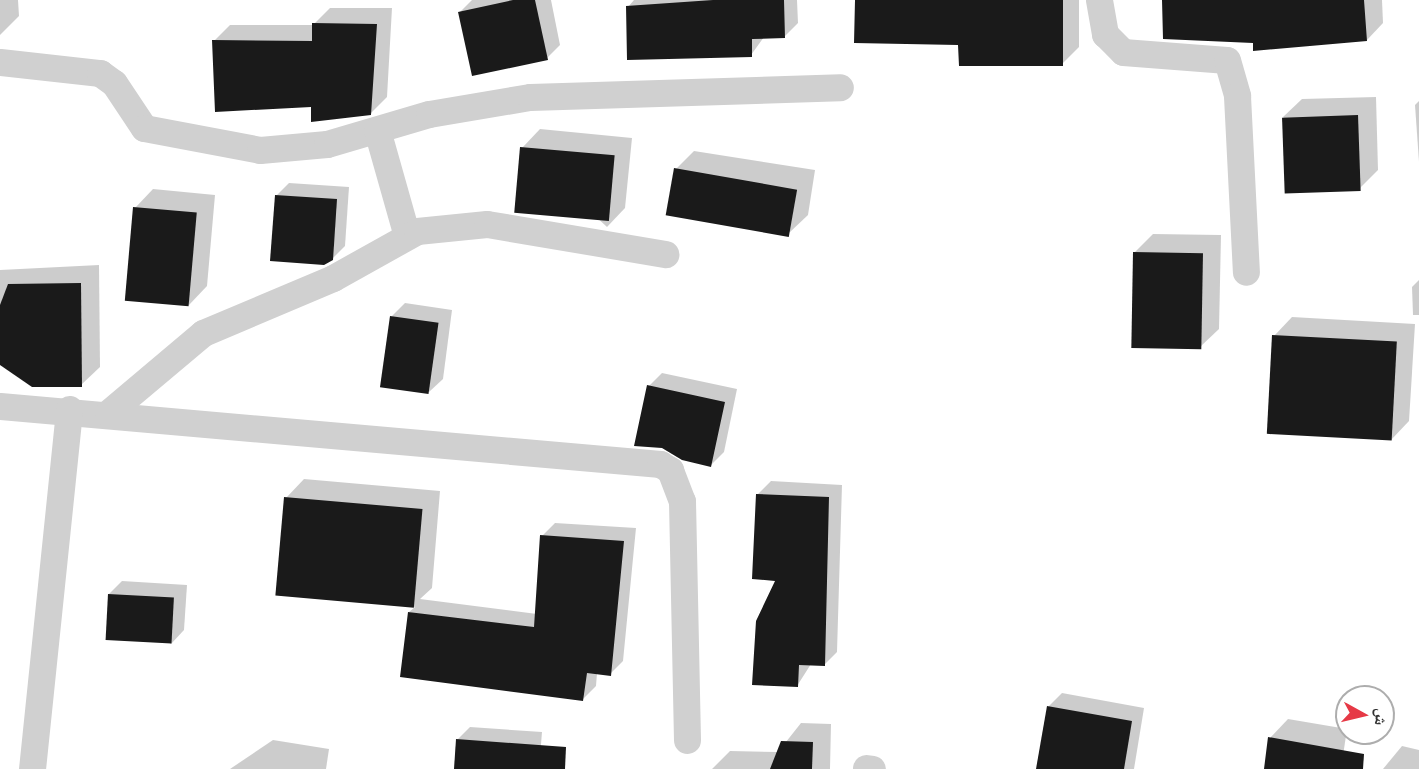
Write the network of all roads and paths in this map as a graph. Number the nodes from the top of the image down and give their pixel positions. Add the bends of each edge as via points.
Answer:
1 (1099, 0) edge
2 (0, 62) edge
3 (840, 87) dead end
4 (377, 130) junction
5 (407, 236) junction
6 (665, 254) dead end
7 (1246, 272) dead end
8 (0, 406) edge
9 (69, 409) junction
10 (108, 413) junction
11 (687, 740) dead end
12 (32, 769) edge

1 - 7 street via 1105,34 1124,52 1227,60 1237,96
2 - 4 street via 100,73 114,83 144,128 171,135 260,150 327,144
3 - 4 street via 530,97
4 - 5 street
5 - 6 street via 448,225 487,224
5 - 10 street via 333,278 203,333
8 - 9 street
9 - 10 street
9 - 12 street
10 - 11 street via 660,464 670,470 682,501

